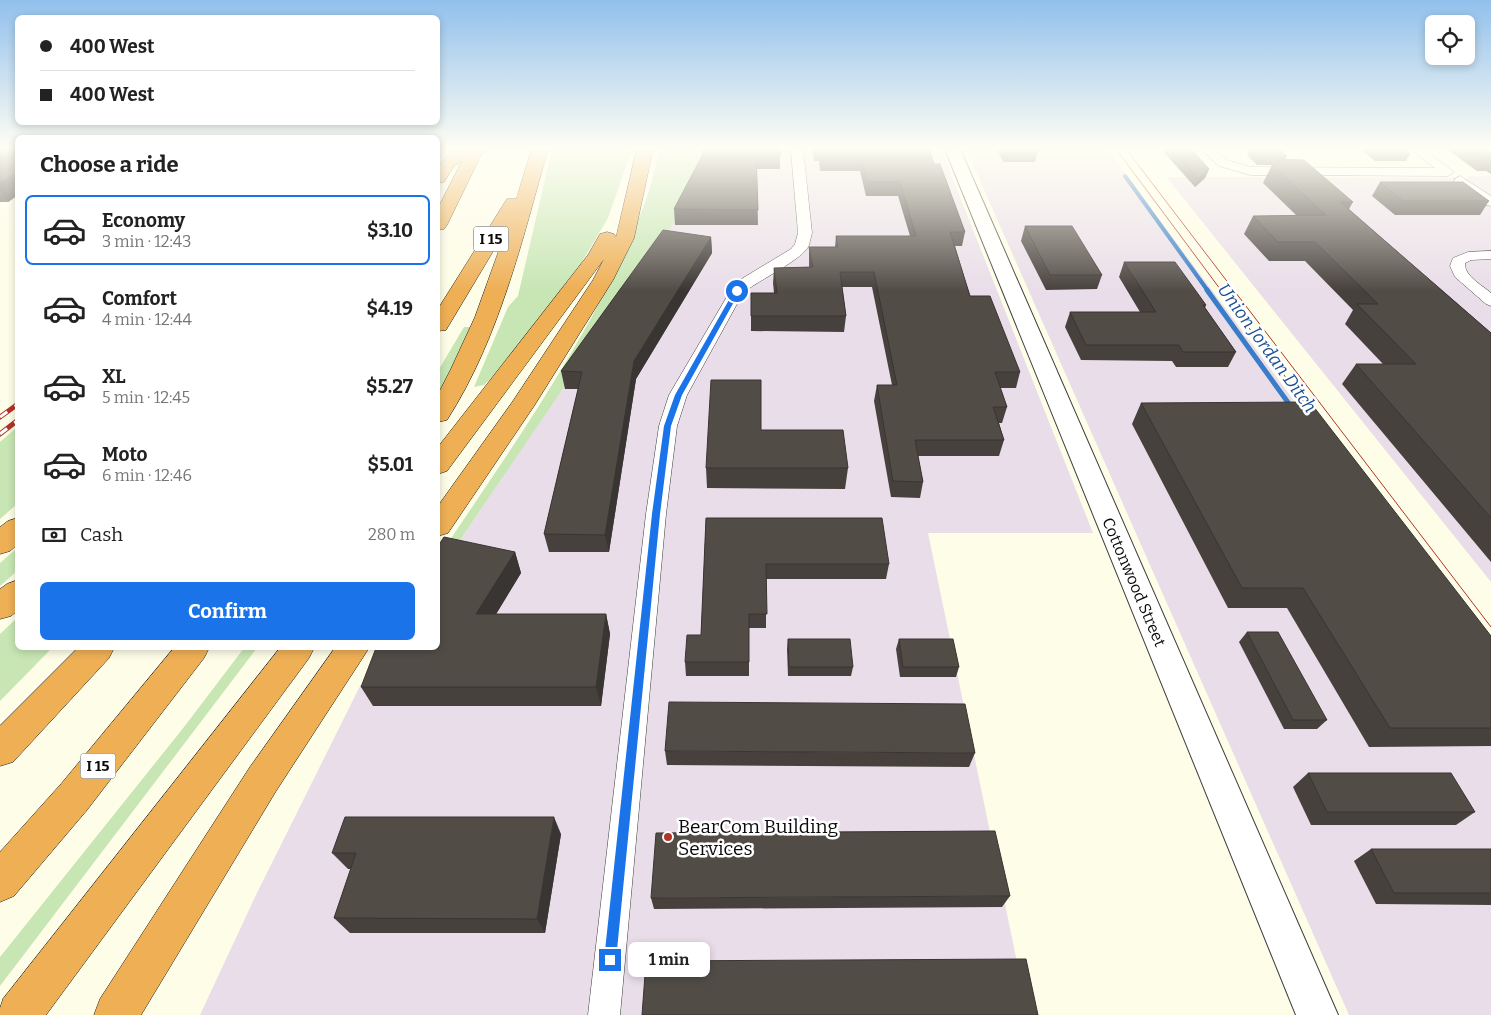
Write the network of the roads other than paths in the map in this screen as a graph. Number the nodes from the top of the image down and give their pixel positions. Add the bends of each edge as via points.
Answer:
1 (452, 196) edge
2 (516, 196) edge
3 (525, 196) edge
4 (630, 196) edge
5 (635, 196) edge
6 (802, 196) edge
7 (972, 196) edge
8 (440, 221) edge
9 (1491, 255) edge
10 (1491, 301) edge
11 (440, 322) edge
12 (440, 410) edge
13 (440, 462) edge
14 (440, 523) edge
15 (15, 530) edge
16 (0, 543) edge
17 (15, 594) edge
18 (0, 607) edge
19 (96, 650) edge
20 (191, 650) edge
21 (279, 650) edge
22 (296, 650) edge
23 (352, 650) edge
24 (0, 750) edge
25 (0, 882) edge
26 (71, 945) junction
27 (19, 1015) edge
28 (116, 1015) edge
29 (604, 1015) edge
30 (1317, 1015) edge

1 - 8 highway
2 - 11 highway, I 15
3 - 12 highway via 482,325
4 - 13 highway via 596,258
5 - 14 highway via 625,238 603,280 522,406
6 - 29 street via 805,233 802,245 737,291 678,395 668,426
7 - 30 street, Cottonwood Street
9 - 10 street via 1468,256 1458,261 1456,266 1460,274
15 - 16 highway
17 - 18 highway
19 - 24 highway
20 - 25 highway, I 15 via 74,797
21 - 26 highway
22 - 26 highway
23 - 28 highway via 263,779
26 - 27 highway

